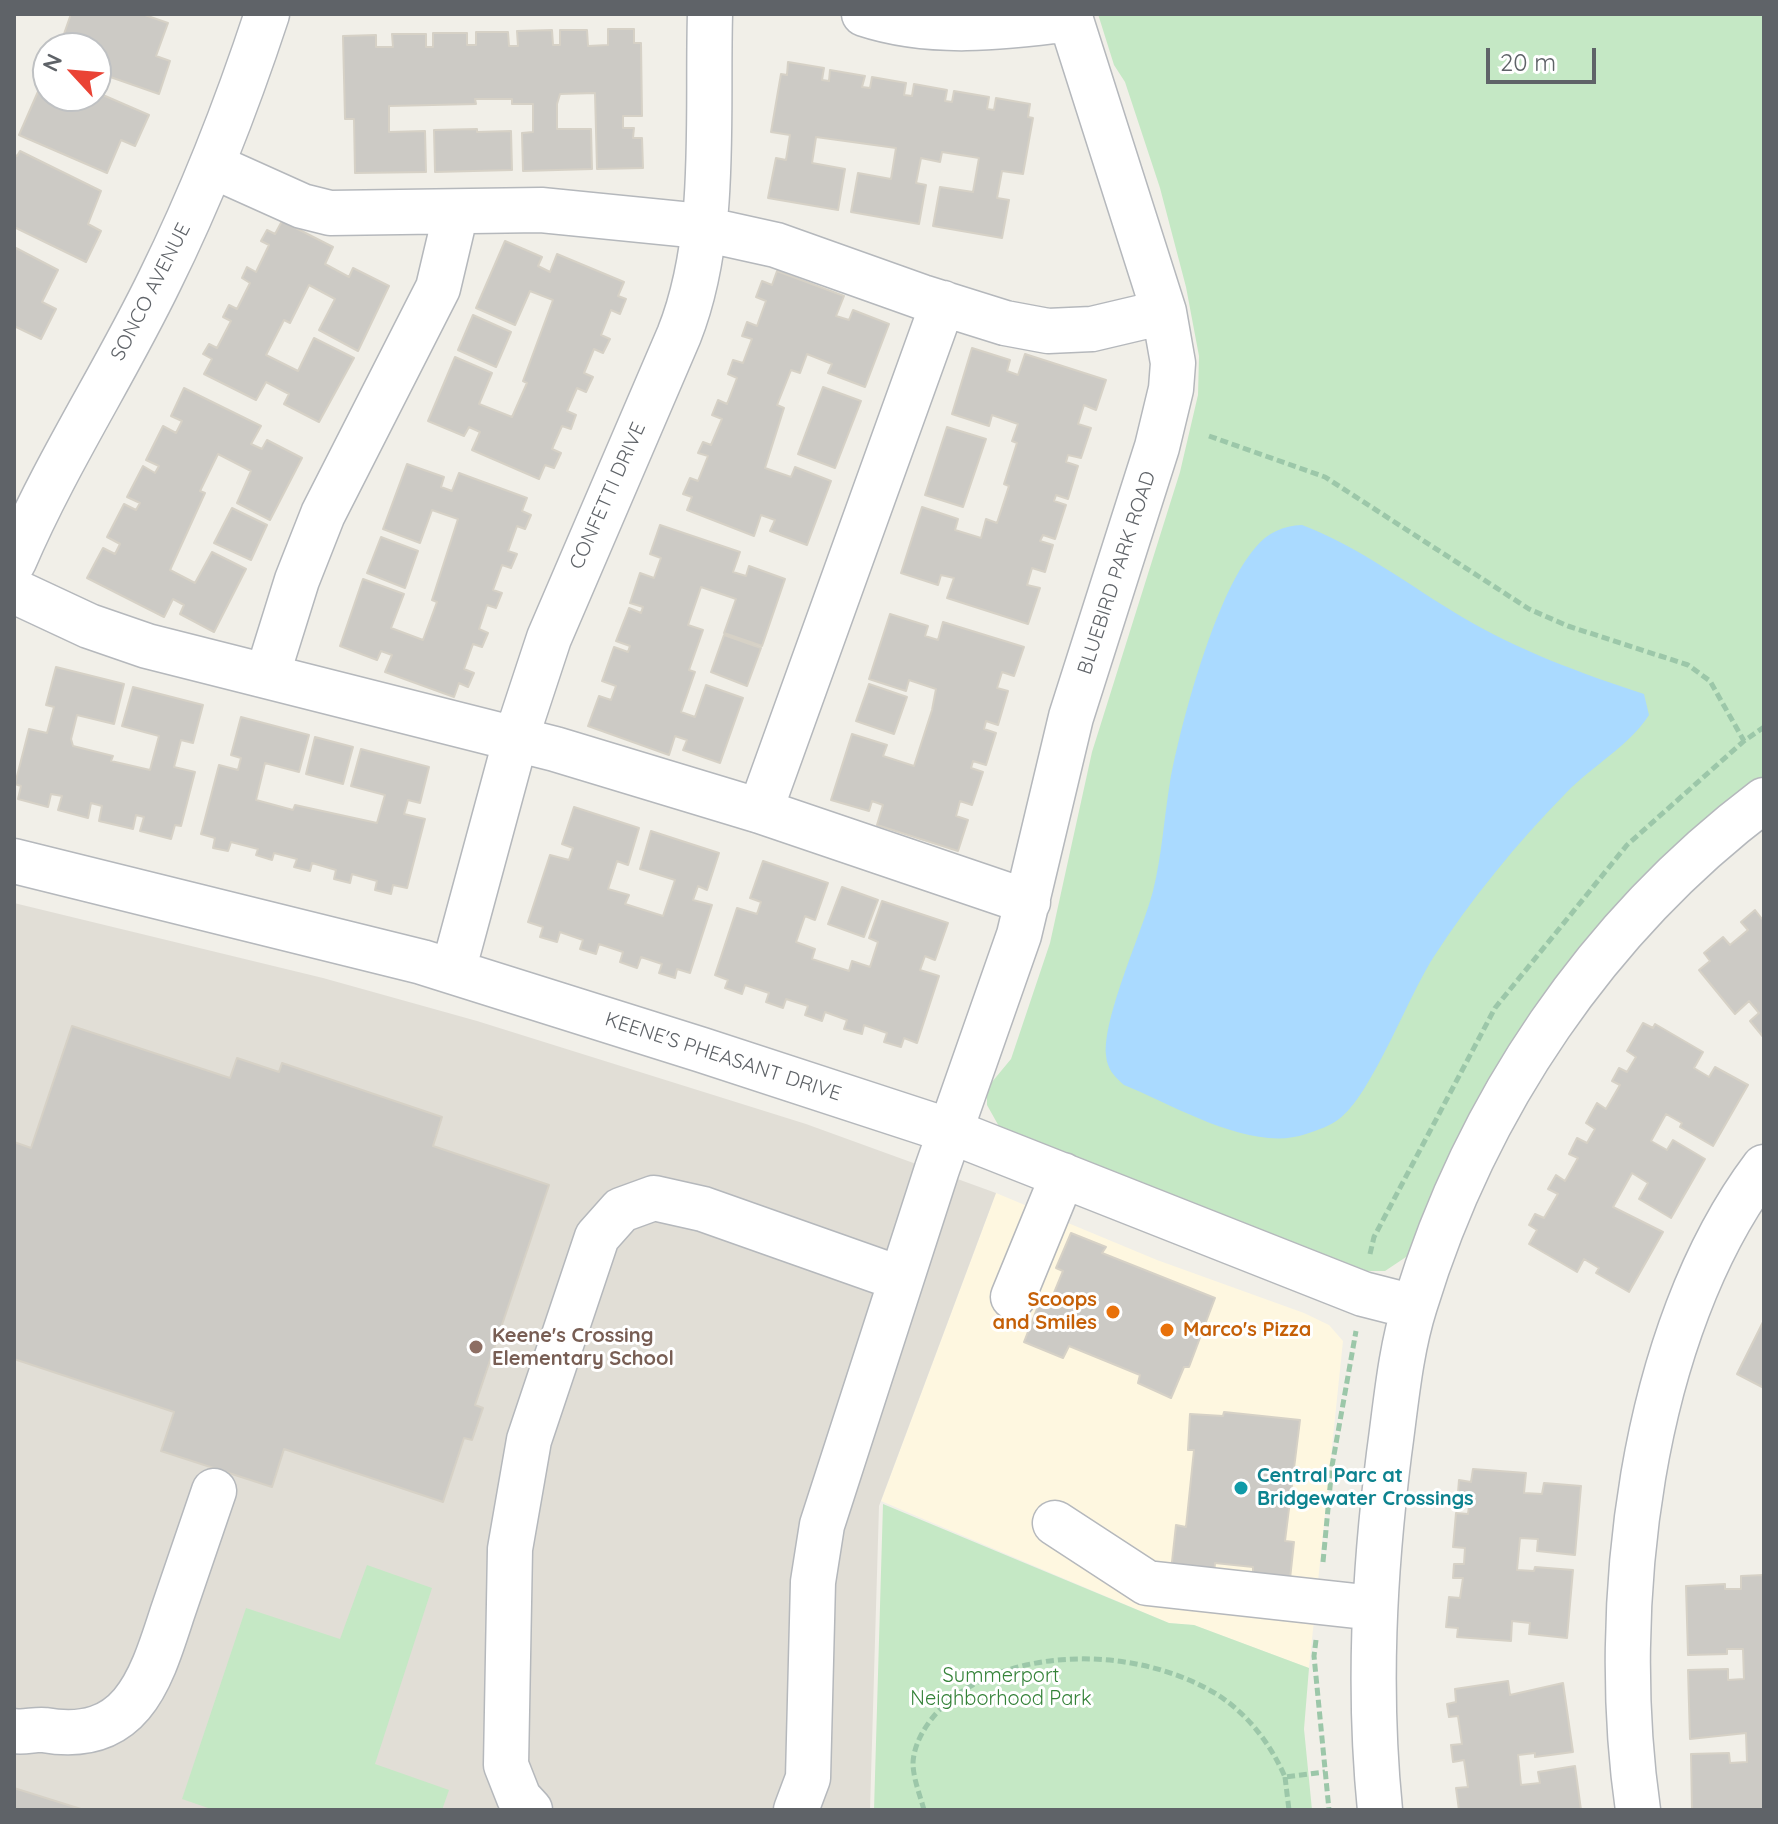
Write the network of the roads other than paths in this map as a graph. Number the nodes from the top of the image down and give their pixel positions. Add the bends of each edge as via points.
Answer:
1 (267, 14) edge
2 (710, 14) edge
3 (864, 14) edge
4 (1069, 17) edge
5 (213, 166) junction
6 (456, 212) junction
7 (704, 229) junction
8 (943, 303) junction
9 (1164, 312) junction
10 (14, 561) edge
11 (14, 591) edge
12 (267, 676) junction
13 (516, 738) junction
14 (1764, 800) edge
15 (760, 811) junction
16 (14, 861) edge
17 (1028, 902) junction
18 (453, 971) junction
19 (950, 1131) junction
20 (1764, 1167) edge
21 (1063, 1175) junction
22 (901, 1279) junction
23 (1013, 1297) dead end
24 (1414, 1307) junction
25 (214, 1491) dead end
26 (1055, 1523) dead end
27 (1374, 1608) junction
28 (23, 1722) edge
29 (530, 1810) edge
30 (796, 1810) edge
31 (1380, 1810) edge
32 (1638, 1810) edge

1 - 5 street, SONCO AVENUE
2 - 7 street, CONFETTI DRIVE
3 - 4 street via 940,28 1017,26
4 - 9 street, BLUEBIRD PARK ROAD
5 - 6 street via 330,213
5 - 10 street, SONCO AVENUE
6 - 7 street via 554,211
6 - 12 street via 438,288 323,514
7 - 8 street via 776,245
7 - 13 street, CONFETTI DRIVE via 689,310 574,573
8 - 9 street via 1048,331 1092,329
8 - 15 street
9 - 17 street, BLUEBIRD PARK ROAD via 1173,363 1165,415 1071,717
11 - 12 street via 136,642
12 - 13 street
13 - 15 street
13 - 18 street, CONFETTI DRIVE
14 - 24 street via 1686,864 1636,915 1539,1038 1474,1157
15 - 17 street
16 - 18 street, KEENE'S PHEASANT DRIVE
17 - 19 street, BLUEBIRD PARK ROAD
18 - 19 street, KEENE'S PHEASANT DRIVE
19 - 21 street, KEENE'S PHEASANT DRIVE
19 - 22 street, BLUEBIRD PARK ROAD
20 - 32 street via 1696,1290 1651,1437 1629,1610
21 - 23 street
21 - 24 street, KEENE'S PHEASANT DRIVE via 1363,1294
22 - 29 street via 703,1209 654,1198 621,1210 607,1223 589,1253 529,1440 510,1549 504,1743 510,1782
22 - 30 street, BLUEBIRD PARK ROAD via 822,1525 813,1582 808,1778
24 - 27 street via 1395,1405
25 - 28 street via 153,1673 137,1700 89,1731 71,1734
26 - 27 street via 1147,1583
27 - 31 street via 1372,1702

